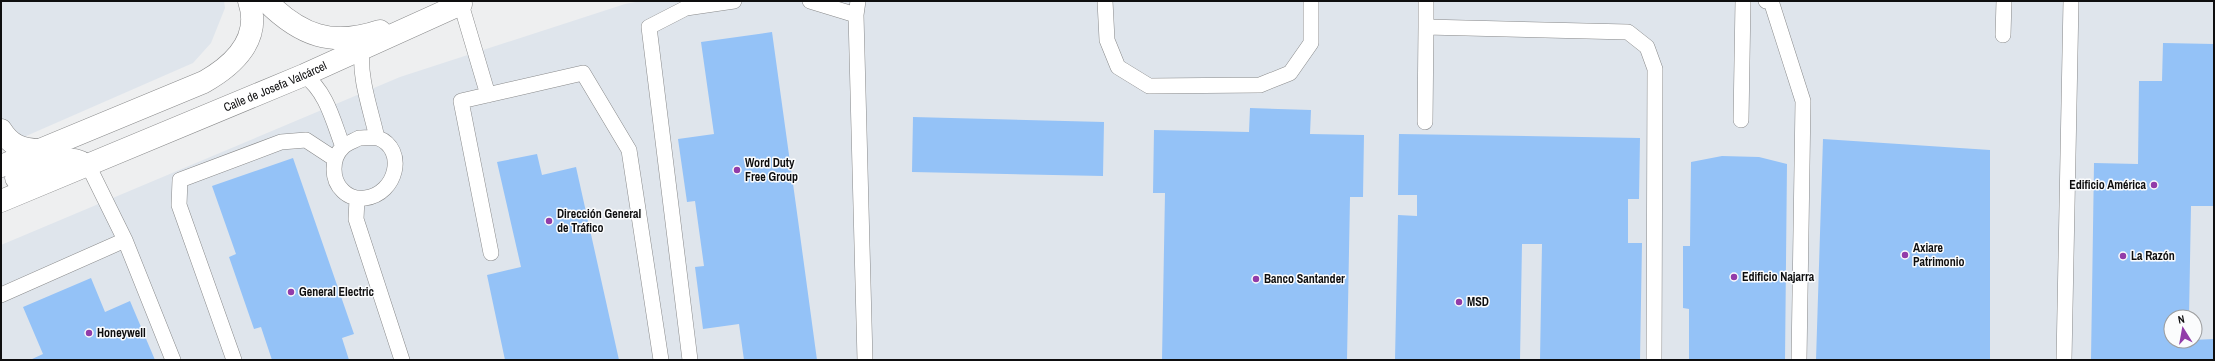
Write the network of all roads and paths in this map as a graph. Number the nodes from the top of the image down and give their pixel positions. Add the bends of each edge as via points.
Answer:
1 (249, 1) edge
2 (266, 1) edge
3 (734, 1) edge
4 (810, 1) edge
5 (816, 1) edge
6 (1105, 1) edge
7 (1311, 1) edge
8 (1426, 1) edge
9 (1743, 1) edge
10 (1766, 1) edge
11 (2004, 1) edge
12 (2071, 1) edge
13 (466, 3) edge
14 (857, 8) edge
15 (1426, 27) junction
16 (2003, 35) dead end
17 (362, 50) junction
18 (304, 75) junction
19 (488, 95) junction
20 (1741, 120) dead end
21 (1425, 122) dead end
22 (1, 130) edge
23 (377, 138) junction
24 (39, 150) junction
25 (339, 153) junction
26 (88, 165) junction
27 (1, 166) edge
28 (1, 185) edge
29 (357, 199) junction
30 (1, 201) edge
31 (125, 240) junction
32 (491, 253) dead end
33 (1, 295) edge
34 (174, 360) edge
35 (234, 360) edge
36 (402, 360) edge
37 (661, 360) edge
38 (690, 360) edge
39 (865, 360) edge
40 (1654, 360) edge
41 (1799, 360) edge
42 (2064, 360) edge

1 - 24 street via 253,21 251,35 232,64 220,73 204,82
2 - 13 street via 301,29 318,36 336,38 374,33
3 - 38 lane via 686,8 649,27
4 - 5 lane
5 - 14 lane
6 - 7 lane via 1107,40 1118,67 1149,86 1260,85 1290,73 1311,43
8 - 15 lane
9 - 20 lane
10 - 41 lane via 1771,1 1803,101
11 - 16 lane
12 - 42 lane
13 - 17 street, Calle de Josefa Valcárcel
13 - 19 lane
14 - 39 lane
15 - 21 lane
15 - 40 lane via 1628,32 1647,47 1655,69
17 - 18 street, Calle de Josefa Valcárcel
17 - 23 lane via 363,77
18 - 25 lane via 319,90 327,105
18 - 26 street, Calle de Josefa Valcárcel
19 - 32 lane via 461,101
19 - 37 lane via 584,73 629,150
22 - 24 street via 15,145 23,149
23 - 25 lane via 359,138
23 - 29 lane via 389,147 395,161 394,177 386,189 376,197
24 - 27 street
25 - 29 lane via 334,176 343,191
25 - 35 lane via 306,140 281,142 180,180 179,205
26 - 28 street via 66,159
26 - 30 street, Calle de Josefa Valcárcel
26 - 31 lane
29 - 36 lane via 356,219
31 - 33 lane
31 - 34 lane

